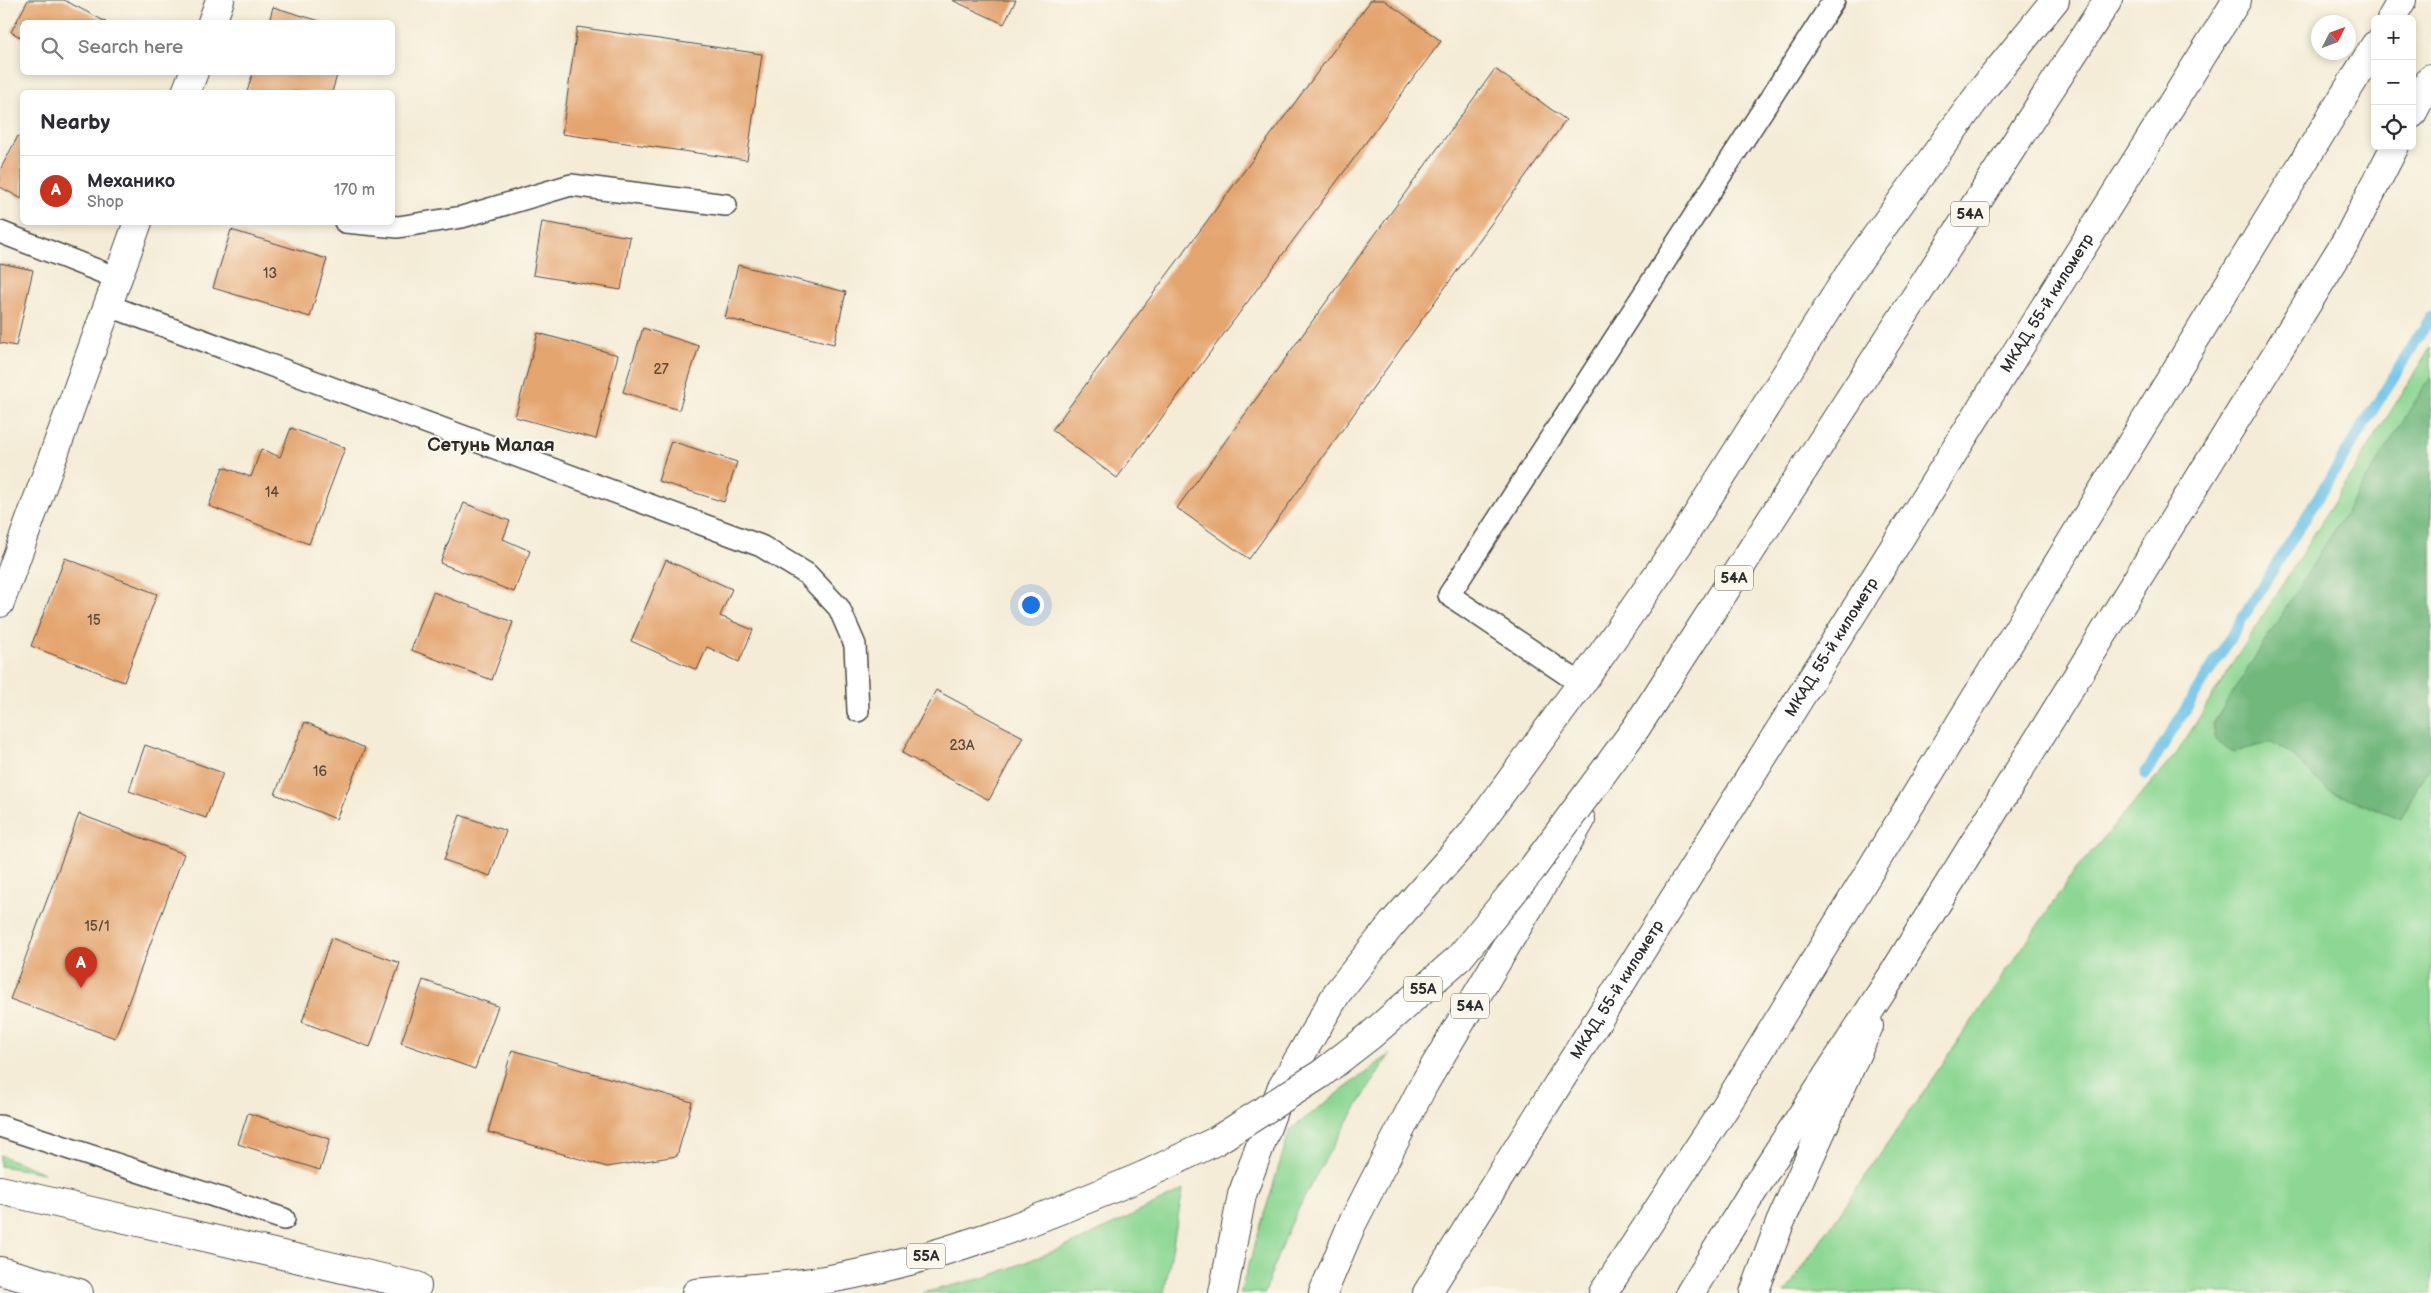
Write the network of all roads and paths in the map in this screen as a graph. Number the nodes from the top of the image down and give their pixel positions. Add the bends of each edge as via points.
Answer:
1 (220, 0) edge
2 (1834, 0) edge
3 (2055, 0) edge
4 (2108, 0) edge
5 (2237, 0) edge
6 (2402, 0) edge
7 (2393, 15) edge
8 (213, 20) edge
9 (2371, 52) edge
10 (193, 75) edge
11 (2431, 78) edge
12 (187, 90) edge
13 (2416, 106) edge
14 (2394, 150) edge
15 (726, 205) dead end
16 (137, 225) edge
17 (377, 225) edge
18 (0, 232) edge
19 (116, 278) junction
20 (106, 305) junction
21 (1, 596) edge
22 (1581, 684) junction
23 (858, 711) dead end
24 (1636, 728) junction
25 (1892, 976) junction
26 (0, 1126) edge
27 (0, 1190) edge
28 (284, 1219) dead end
29 (0, 1270) edge
30 (417, 1286) dead end
31 (79, 1293) edge
32 (696, 1293) edge
33 (1223, 1293) edge
34 (1323, 1293) edge
35 (1427, 1293) edge
36 (1603, 1293) edge
37 (1690, 1293) edge
38 (1754, 1293) edge

1 - 8 main road
2 - 22 lane via 1449,596
3 - 22 main road via 1983,89 1853,268 1678,545
4 - 24 main road, 54А
5 - 35 main road, МКАД, 55-й километр
6 - 7 main road
9 - 36 main road via 1726,1106
10 - 12 main road
11 - 13 main road
14 - 25 main road via 2349,236
15 - 17 lane via 571,185 462,217 398,227
16 - 19 main road
18 - 19 lane
19 - 20 main road
20 - 21 main road
20 - 23 lane via 761,546 807,574 839,608 855,645
22 - 33 main road via 1470,836 1392,924 1337,993 1281,1089 1242,1195
24 - 32 main road, 55А, bridge via 1532,869 1459,958 1321,1074 1216,1141 1058,1212 942,1253 824,1280
24 - 34 main road, 54А, bridge via 1424,1084 1352,1224
25 - 37 main road
25 - 38 main road via 1780,1223
26 - 28 lane
27 - 30 main road
29 - 31 main road

